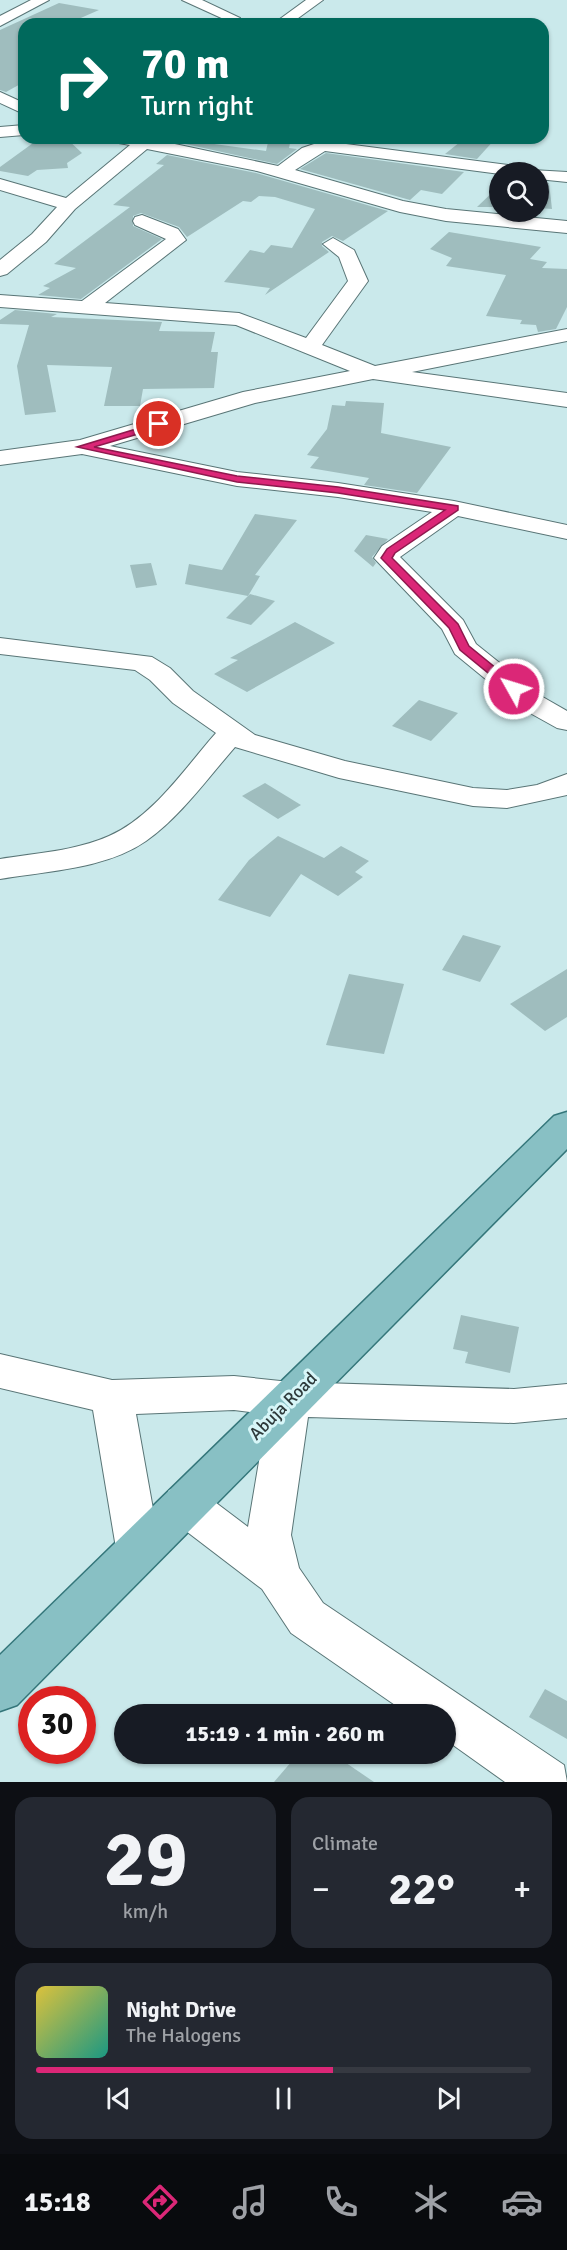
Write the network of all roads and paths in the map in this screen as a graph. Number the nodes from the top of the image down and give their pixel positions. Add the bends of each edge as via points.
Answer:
1 (42, 0) edge
2 (189, 0) edge
3 (316, 0) edge
4 (233, 18) dead end
5 (289, 18) edge
6 (0, 24) edge
7 (18, 28) edge
8 (18, 92) edge
9 (0, 97) edge
10 (18, 106) edge
11 (18, 130) edge
12 (0, 132) edge
13 (143, 144) edge
14 (160, 144) edge
15 (489, 167) edge
16 (281, 172) junction
17 (549, 175) edge
18 (567, 177) edge
19 (0, 184) edge
20 (69, 205) junction
21 (142, 221) dead end
22 (567, 227) edge
23 (333, 244) dead end
24 (0, 270) edge
25 (0, 301) edge
26 (87, 308) junction
27 (567, 335) edge
28 (310, 347) junction
29 (373, 373) junction
30 (567, 400) edge
31 (82, 447) junction
32 (0, 458) edge
33 (454, 508) junction
34 (567, 532) edge
35 (0, 646) edge
36 (567, 722) edge
37 (232, 732) junction
38 (567, 783) edge
39 (0, 869) edge
40 (567, 1126) edge
41 (0, 1371) edge
42 (112, 1397) junction
43 (290, 1399) junction
44 (567, 1401) edge
45 (184, 1504) junction
46 (138, 1548) junction
47 (278, 1575) junction
48 (0, 1688) edge
49 (547, 1782) edge

1 - 6 street
2 - 4 street
3 - 5 street
6 - 7 street
8 - 9 street
9 - 10 street
11 - 12 street
13 - 20 street
14 - 16 street
15 - 16 street via 323,146
16 - 22 street via 400,207
17 - 18 street
19 - 20 street
20 - 24 street via 39,238
21 - 26 street via 171,233 177,240
23 - 28 street via 347,254 358,281
25 - 26 street
26 - 28 street via 239,319
27 - 29 street
28 - 29 street
29 - 30 street
29 - 31 street via 250,397
31 - 32 street
31 - 33 street via 237,479
33 - 34 street
33 - 36 street via 391,551 387,558 454,626 464,648 531,702
35 - 37 street via 142,663
37 - 38 street via 245,741 339,769 473,797 507,799 557,789
37 - 39 street via 160,813 122,842
40 - 43 main road, Abuja Road
41 - 42 street
42 - 43 street via 234,1393
42 - 46 street
43 - 44 street via 514,1406
43 - 45 main road, Abuja Road
43 - 47 street via 269,1535
45 - 46 main road, Abuja Road
45 - 47 street
46 - 48 main road, Abuja Road
47 - 49 street via 307,1618

